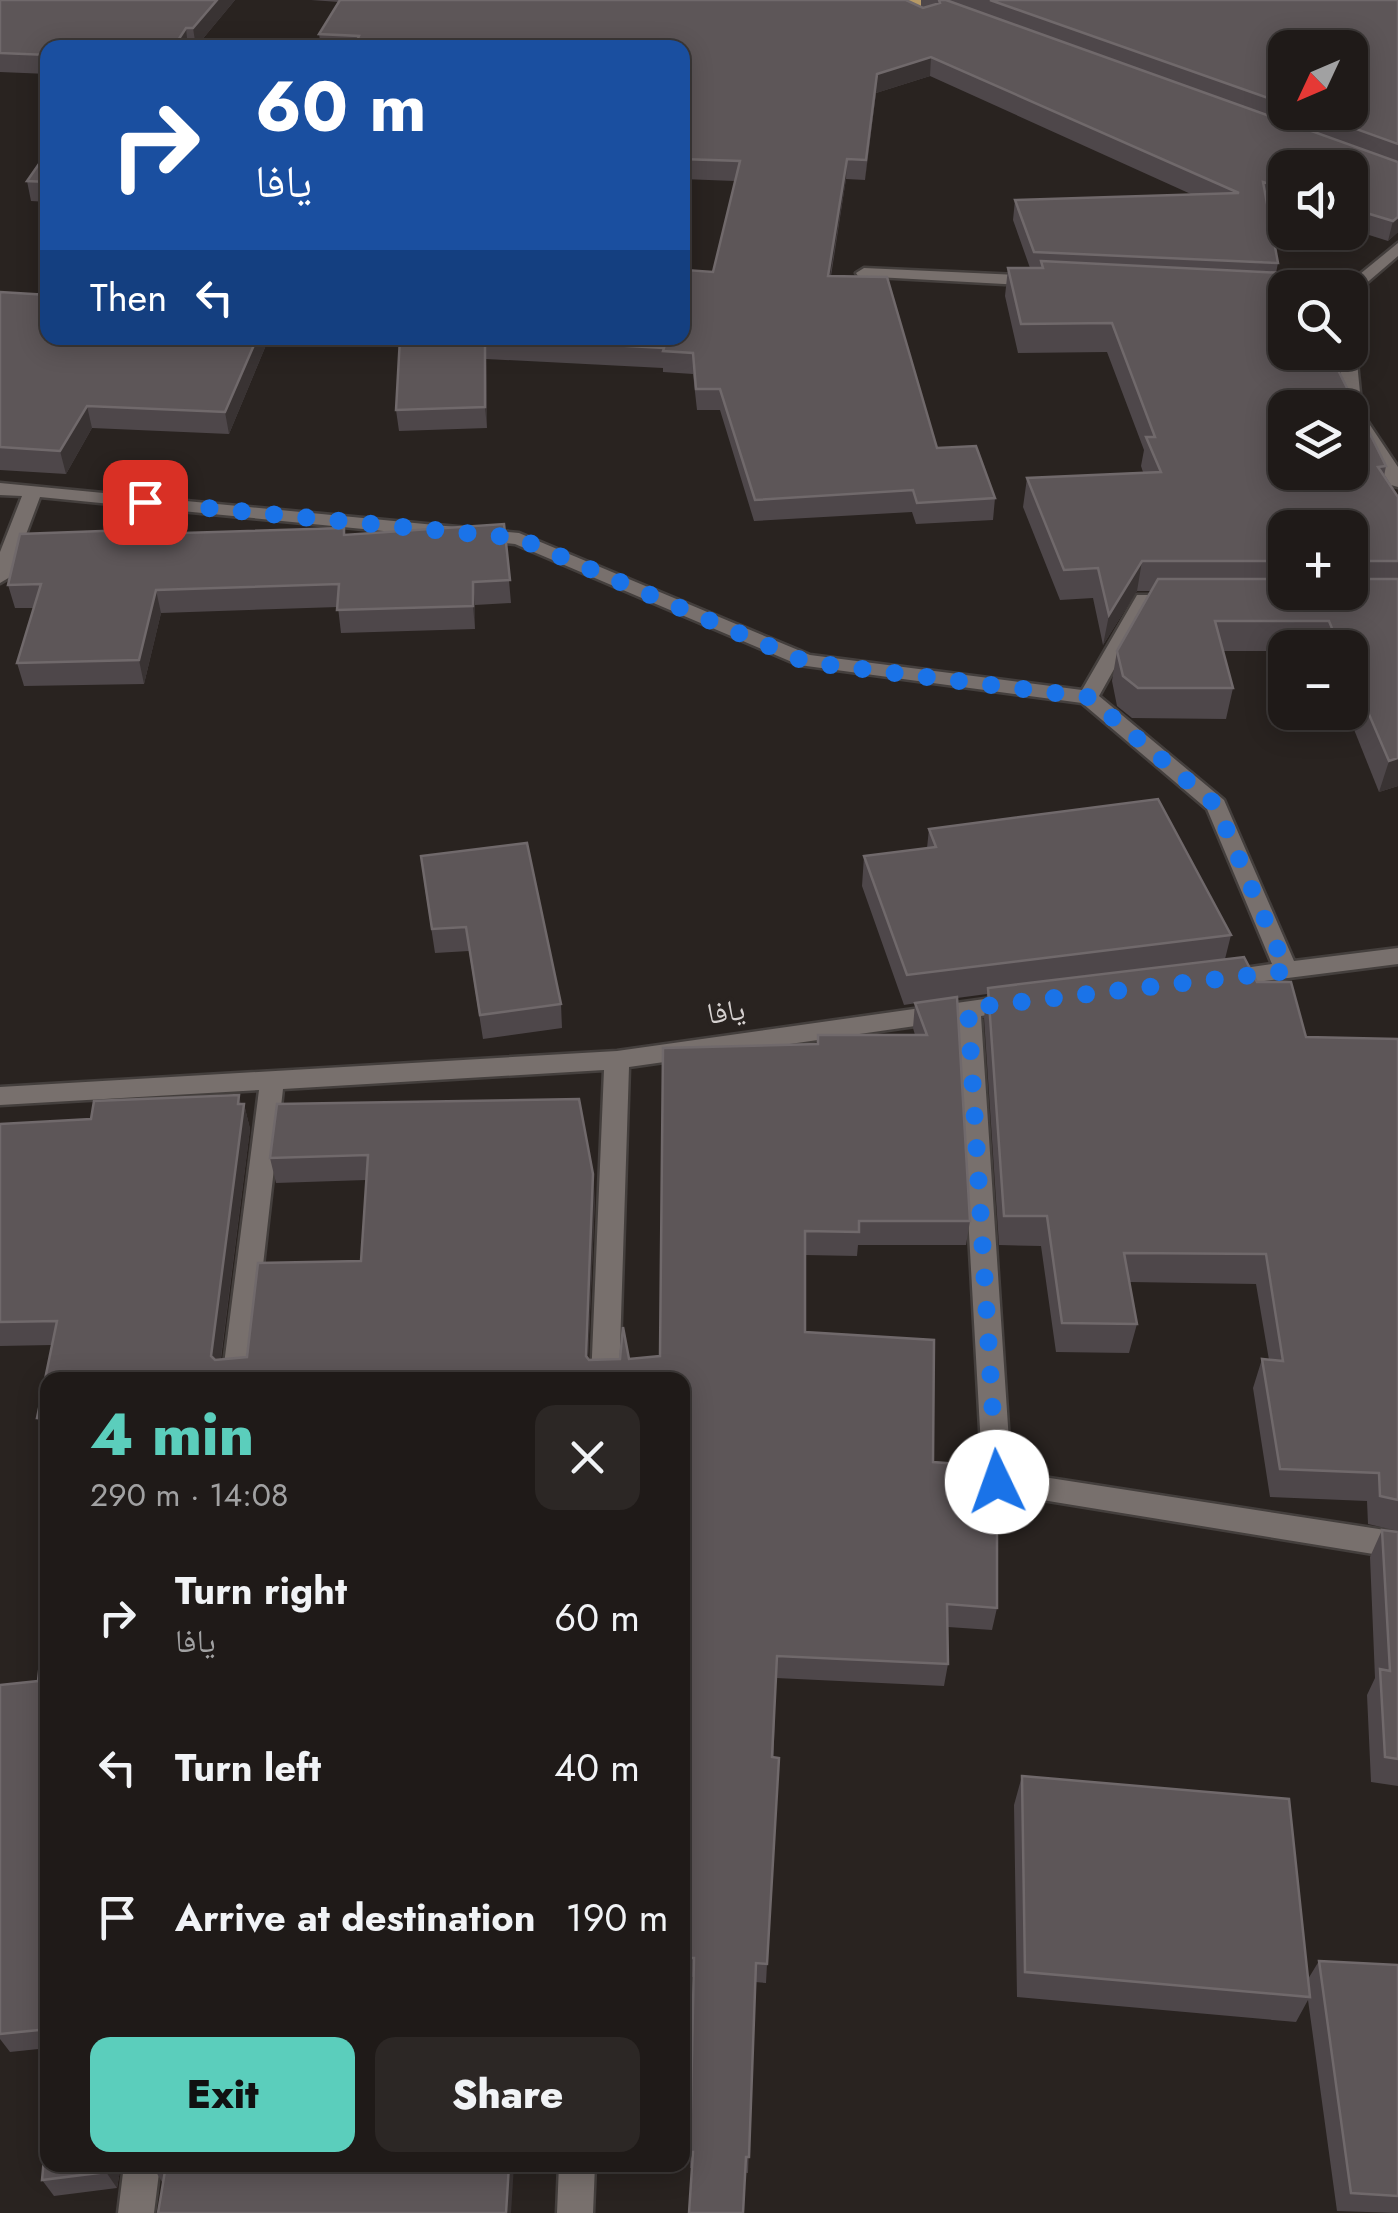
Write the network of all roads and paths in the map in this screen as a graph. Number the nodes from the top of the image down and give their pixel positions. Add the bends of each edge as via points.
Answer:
1 (912, 0) edge
2 (892, 6) edge
3 (1398, 248) edge
4 (864, 273) edge
5 (1368, 273) edge
6 (1055, 282) edge
7 (1349, 370) edge
8 (1398, 481) edge
9 (0, 489) edge
10 (33, 491) junction
11 (0, 577) edge
12 (1203, 599) edge
13 (1088, 697) junction
14 (1398, 956) edge
15 (1287, 971) junction
16 (1193, 982) edge
17 (1043, 1000) edge
18 (968, 1008) junction
19 (617, 1060) junction
20 (272, 1082) junction
21 (0, 1096) edge
22 (237, 1372) edge
23 (606, 1372) edge
24 (1398, 1544) edge
25 (141, 2172) edge
26 (576, 2172) edge
27 (136, 2213) edge
28 (575, 2213) edge

1 - 2 main road via 958,25
3 - 5 street
4 - 6 street
7 - 8 street via 1353,412
9 - 10 street
10 - 11 street
10 - 13 street via 518,538 806,662
12 - 13 street via 1144,599
13 - 15 street via 1216,805
14 - 15 street
15 - 16 street
17 - 18 street, يافا
18 - 19 street, يافا
18 - 24 street via 997,1482
19 - 20 street, يافا
19 - 23 street
20 - 21 street, يافا
20 - 22 street
25 - 27 street
26 - 28 street

